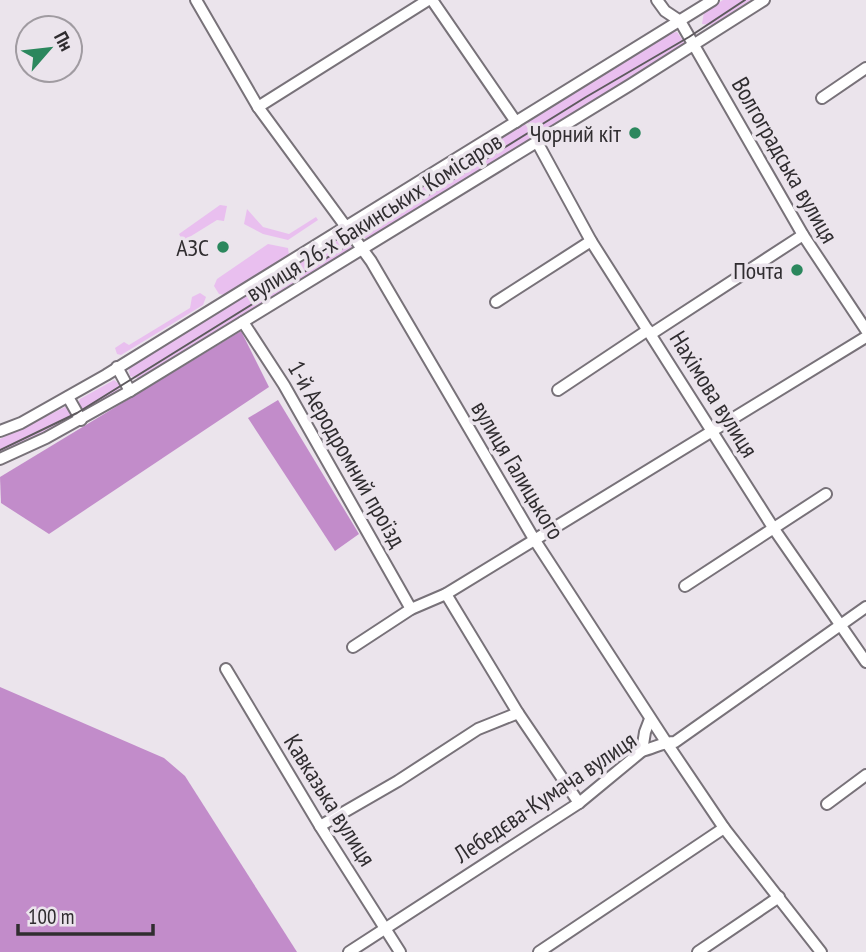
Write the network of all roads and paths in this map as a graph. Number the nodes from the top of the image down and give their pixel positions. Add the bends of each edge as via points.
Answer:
1 (196, 0) edge
2 (430, 0) edge
3 (657, 0) edge
4 (713, 0) edge
5 (764, 0) edge
6 (680, 21) junction
7 (694, 45) junction
8 (866, 68) edge
9 (822, 97) dead end
10 (258, 107) junction
11 (516, 122) junction
12 (537, 142) junction
13 (346, 227) junction
14 (803, 235) junction
15 (591, 241) junction
16 (361, 250) junction
17 (496, 302) dead end
18 (243, 322) junction
19 (866, 330) edge
20 (649, 332) junction
21 (866, 337) edge
22 (117, 367) junction
23 (558, 390) dead end
24 (130, 391) junction
25 (68, 397) junction
26 (81, 420) junction
27 (0, 431) edge
28 (712, 431) junction
29 (0, 459) edge
30 (826, 494) dead end
31 (774, 530) junction
32 (534, 539) junction
33 (685, 586) dead end
34 (446, 594) junction
35 (866, 607) edge
36 (411, 609) junction
37 (838, 625) junction
38 (353, 647) dead end
39 (866, 662) edge
40 (226, 669) dead end
41 (518, 713) junction
42 (650, 719) junction
43 (666, 742) junction
44 (642, 751) junction
45 (866, 775) edge
46 (579, 803) junction
47 (827, 804) dead end
48 (320, 826) junction
49 (724, 828) junction
50 (779, 898) junction
51 (386, 929) junction
52 (349, 952) edge
53 (400, 952) edge
54 (539, 952) edge
55 (698, 952) edge
56 (821, 952) edge

1 - 10 street, вулиця Галицького
2 - 10 street
2 - 11 street
3 - 6 street
4 - 6 street, вулиця 26-х Бакинських Комісаров
5 - 7 street, вулиця 26-х Бакинських Комісаров
6 - 7 street, Волгоградська вулиця
6 - 11 street, вулиця 26-х Бакинських Комісаров
7 - 12 street, вулиця 26-х Бакинських Комісаров
7 - 14 street, Волгоградська вулиця
8 - 9 street
10 - 13 street, вулиця Галицького
11 - 13 street, вулиця 26-х Бакинських Комісаров
12 - 15 street, Нахімова вулиця
12 - 16 street, вулиця 26-х Бакинських Комісаров
13 - 16 street, вулиця Галицького
13 - 22 street, вулиця 26-х Бакинських Комісаров
14 - 19 street, Волгоградська вулиця
14 - 20 street
15 - 17 street
15 - 20 street, Нахімова вулиця
16 - 18 street, вулиця 26-х Бакинських Комісаров
16 - 32 street, вулиця Галицького
18 - 24 street, вулиця 26-х Бакинських Комісаров
18 - 36 street, 1-й Аеродромний проїзд via 284,385
20 - 23 street
20 - 28 street, Нахімова вулиця
21 - 28 street
22 - 24 street
22 - 25 street, вулиця 26-х Бакинських Комісаров
24 - 26 street, вулиця 26-х Бакинських Комісаров
25 - 26 street
25 - 27 street, вулиця 26-х Бакинських Комісаров
26 - 29 street, вулиця 26-х Бакинських Комісаров
28 - 31 street, Нахімова вулиця
28 - 32 street
30 - 31 street
31 - 33 street
31 - 37 street, Нахімова вулиця
32 - 34 street
32 - 42 street, вулиця Галицького
34 - 36 street
34 - 41 street
35 - 37 street, Лебедєва-Кумача вулиця
36 - 38 street
37 - 39 street, Нахімова вулиця
37 - 43 street, Лебедєва-Кумача вулиця via 675,742
40 - 48 street, Кавказька вулиця
41 - 46 street
41 - 48 street via 478,729
42 - 43 street, вулиця Галицького
42 - 44 street
43 - 44 street, Лебедєва-Кумача вулиця
43 - 49 street, вулиця Галицького
44 - 46 street, Лебедєва-Кумача вулиця
45 - 47 street
46 - 51 street, Лебедєва-Кумача вулиця
48 - 51 street, Кавказька вулиця
49 - 50 street, вулиця Галицького
49 - 54 street
50 - 55 street
50 - 56 street, вулиця Галицького
51 - 52 street, Лебедєва-Кумача вулиця
51 - 53 street, Кавказька вулиця

